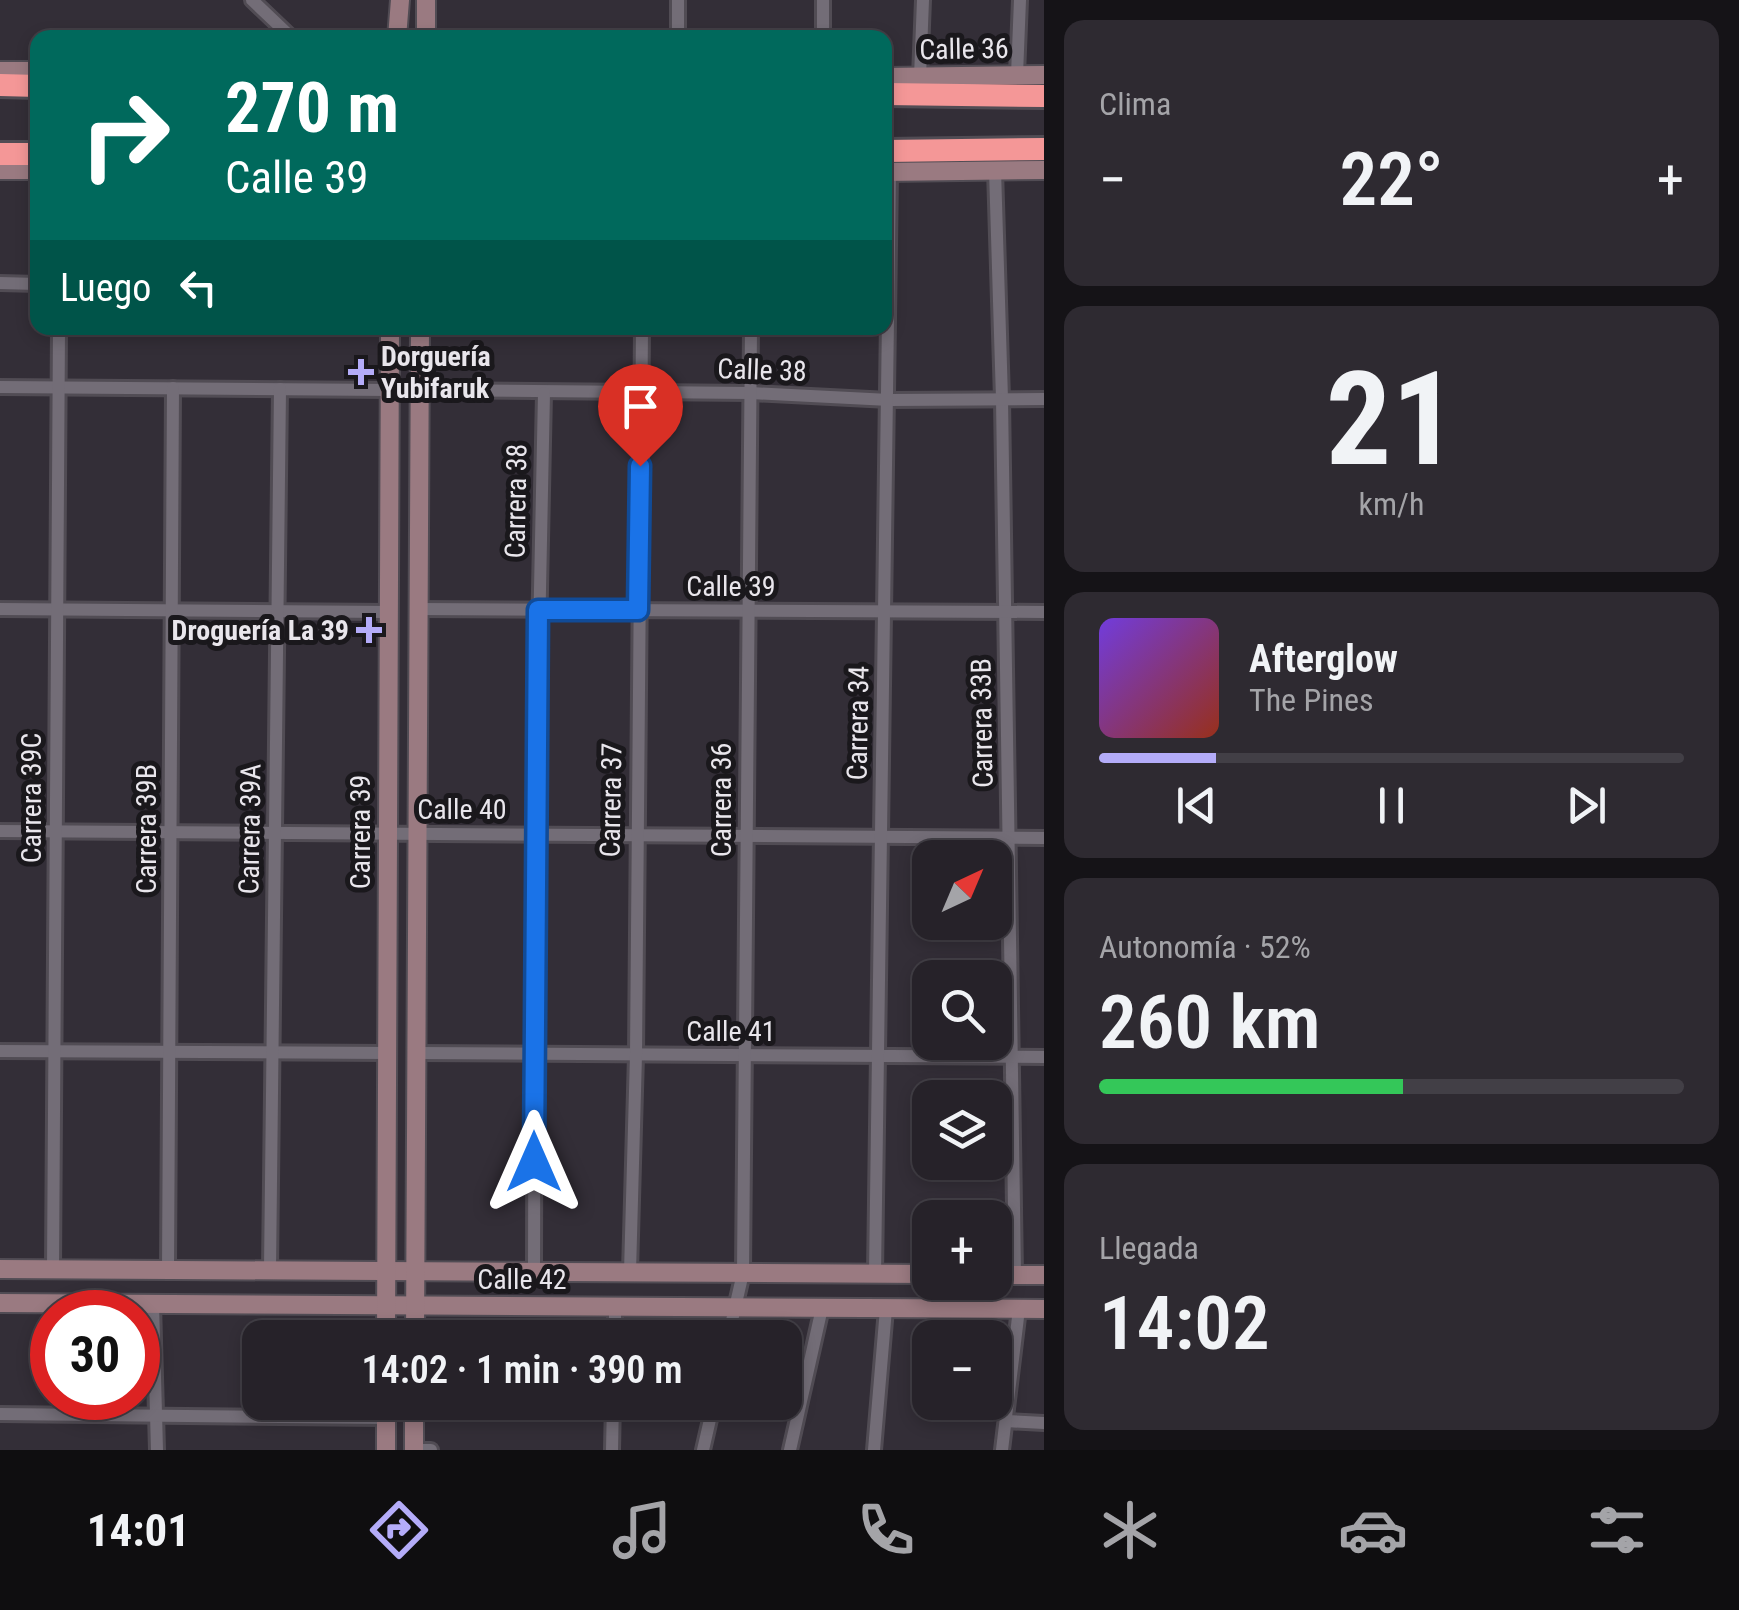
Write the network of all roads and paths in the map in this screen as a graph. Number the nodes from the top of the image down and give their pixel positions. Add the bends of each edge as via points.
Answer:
1 (252, 0) edge
2 (400, 0) edge
3 (426, 0) edge
4 (678, 0) edge
5 (823, 0) edge
6 (922, 0) edge
7 (1020, 0) edge
8 (284, 30) edge
9 (397, 30) edge
10 (426, 30) edge
11 (678, 30) edge
12 (823, 30) edge
13 (0, 71) edge
14 (30, 71) edge
15 (1017, 75) junction
16 (1044, 76) edge
17 (892, 77) edge
18 (920, 78) junction
19 (0, 86) edge
20 (30, 86) edge
21 (892, 94) edge
22 (1044, 96) edge
23 (1044, 149) edge
24 (0, 154) edge
25 (30, 154) edge
26 (892, 164) edge
27 (892, 165) edge
28 (0, 170) edge
29 (30, 170) edge
30 (995, 170) junction
31 (1044, 170) edge
32 (0, 283) edge
33 (30, 284) edge
34 (59, 335) edge
35 (390, 335) edge
36 (420, 335) edge
37 (642, 335) edge
38 (751, 335) edge
39 (888, 335) edge
40 (0, 387) edge
41 (59, 388) junction
42 (173, 388) junction
43 (280, 389) junction
44 (390, 390) junction
45 (419, 390) junction
46 (544, 393) junction
47 (641, 393) junction
48 (751, 394) junction
49 (1002, 398) junction
50 (1044, 399) edge
51 (889, 400) junction
52 (418, 609) junction
53 (0, 610) edge
54 (57, 610) junction
55 (172, 610) junction
56 (538, 610) junction
57 (638, 610) junction
58 (748, 611) junction
59 (278, 612) junction
60 (390, 612) junction
61 (885, 612) junction
62 (1005, 612) junction
63 (1044, 612) edge
64 (0, 831) edge
65 (56, 832) junction
66 (170, 832) junction
67 (275, 833) junction
68 (388, 834) junction
69 (418, 834) junction
70 (535, 834) junction
71 (636, 835) junction
72 (746, 836) junction
73 (882, 837) junction
74 (1008, 838) junction
75 (1044, 838) edge
76 (1010, 960) edge
77 (0, 1050) edge
78 (56, 1051) junction
79 (170, 1052) junction
80 (274, 1052) junction
81 (388, 1053) junction
82 (418, 1053) junction
83 (534, 1054) junction
84 (636, 1055) junction
85 (746, 1056) junction
86 (880, 1056) junction
87 (912, 1056) edge
88 (1012, 1057) joint
89 (1044, 1058) edge
90 (0, 1269) edge
91 (53, 1270) junction
92 (168, 1270) junction
93 (270, 1270) junction
94 (386, 1271) junction
95 (415, 1271) junction
96 (534, 1271) junction
97 (630, 1272) junction
98 (742, 1273) junction
99 (875, 1274) junction
100 (912, 1274) edge
101 (1015, 1275) joint
102 (1044, 1275) edge
103 (0, 1303) edge
104 (30, 1303) edge
105 (160, 1304) edge
106 (386, 1306) junction
107 (415, 1306) junction
108 (616, 1307) junction
109 (735, 1308) junction
110 (822, 1308) junction
111 (886, 1308) junction
112 (1018, 1309) junction
113 (1044, 1309) edge
114 (386, 1320) edge
115 (415, 1320) edge
116 (616, 1320) edge
117 (732, 1320) edge
118 (1012, 1364) edge
119 (242, 1413) edge
120 (0, 1414) edge
121 (30, 1414) edge
122 (160, 1415) edge
123 (156, 1420) edge
124 (386, 1420) edge
125 (414, 1420) edge
126 (613, 1420) edge
127 (710, 1420) edge
128 (1006, 1420) joint
129 (1044, 1423) edge
130 (157, 1450) edge
131 (386, 1450) edge
132 (414, 1450) edge
133 (431, 1450) edge
134 (612, 1450) edge
135 (703, 1450) edge
136 (790, 1450) edge
137 (874, 1450) edge
138 (1002, 1450) edge

1 - 8 street
2 - 9 street
3 - 10 street
4 - 11 street
5 - 12 street
6 - 18 street
7 - 15 street
13 - 14 street
15 - 16 street, Calle 36
15 - 18 street, Calle 36
17 - 18 street, Calle 36
19 - 20 highway
21 - 22 highway
23 - 26 highway
24 - 25 highway
27 - 30 street
28 - 29 street
30 - 31 street
30 - 49 street, Carrera 33B
32 - 33 street
34 - 41 street, Carrera 39C
35 - 44 street, Carrera 39
36 - 45 street, Carrera 39
37 - 47 street, Carrera 37
38 - 48 street, Carrera 36
39 - 51 street, Carrera 34
40 - 41 street
41 - 42 street
41 - 54 street, Carrera 39C
42 - 43 street
42 - 55 street, Carrera 39B
43 - 44 street
43 - 59 street, Carrera 39A
44 - 60 street, Carrera 39
45 - 46 street, Calle 38
45 - 52 street, Carrera 39
46 - 47 street, Calle 38
46 - 56 street, Carrera 38
47 - 48 street, Calle 38
47 - 57 street, Carrera 37
48 - 51 street, Calle 38
48 - 58 street, Carrera 36
49 - 50 street, Calle 38
49 - 51 street, Calle 38
49 - 62 street, Carrera 33B
51 - 61 street, Carrera 34
52 - 56 street, Calle 39
52 - 69 street, Carrera 39
53 - 54 street
54 - 55 street
54 - 65 street, Carrera 39C
55 - 59 street
55 - 66 street, Carrera 39B
56 - 57 street, Calle 39
56 - 70 street, Carrera 38
57 - 58 street, Calle 39
57 - 71 street, Carrera 37
58 - 61 street, Calle 39
58 - 72 street, Carrera 36
59 - 60 street
59 - 67 street, Carrera 39A
60 - 68 street, Carrera 39
61 - 62 street, Calle 39
61 - 73 street, Carrera 34
62 - 63 street, Calle 39
62 - 74 street, Carrera 33B
64 - 65 street, Calle 40
65 - 66 street, Calle 40
65 - 78 street, Carrera 39C
66 - 67 street, Calle 40
66 - 79 street, Carrera 39B
67 - 68 street, Calle 40
67 - 80 street, Carrera 39A
68 - 69 street, Calle 40
68 - 81 street, Carrera 39
69 - 70 street, Calle 40
69 - 82 street, Carrera 39
70 - 71 street, Calle 40
70 - 83 street, Carrera 38
71 - 72 street, Calle 40
71 - 84 street, Carrera 37
72 - 73 street, Calle 40
72 - 85 street, Carrera 36
73 - 74 street, Calle 40
73 - 86 street, Carrera 34
74 - 75 street, Calle 40
74 - 76 street, Carrera 33B
77 - 78 street
78 - 79 street
78 - 91 street, Carrera 39C
79 - 80 street
79 - 92 street, Carrera 39B
80 - 81 street
80 - 93 street, Carrera 39A
81 - 94 street, Carrera 39
82 - 83 street, Calle 41
82 - 95 street, Carrera 39
83 - 84 street, Calle 41
83 - 96 street, Carrera 38
84 - 85 street, Calle 41
84 - 97 street, Carrera 37
85 - 86 street, Calle 41
85 - 98 street, Carrera 36
86 - 87 street, Calle 41
86 - 99 street, Carrera 34
88 - 89 street, Calle 41
88 - 101 street, Carrera 33B
90 - 91 street, Calle 42
91 - 92 street, Calle 42
92 - 93 street, Calle 42
93 - 94 street, Calle 42
94 - 95 street, Calle 42
94 - 106 street, Carrera 39
95 - 96 street, Calle 42
95 - 107 street, Carrera 39
96 - 97 street, Calle 42
97 - 98 street, Calle 42
98 - 99 street, Calle 42
98 - 109 street, Carrera 36
99 - 100 street, Calle 42
101 - 102 street
103 - 104 street, Calle 42
105 - 106 street, Calle 42
106 - 107 street, Calle 42
106 - 114 street, Carrera 39
107 - 108 street, Calle 42
107 - 115 street, Carrera 39
108 - 109 street, Calle 42
108 - 116 street
109 - 110 street, Calle 42
109 - 117 street, Carrera 36
110 - 111 street, Calle 42
110 - 136 street
111 - 112 street, Calle 42
111 - 137 street
112 - 113 street, Calle 42
112 - 118 street
119 - 122 street
120 - 121 street
123 - 130 street
124 - 131 street
125 - 132 street
126 - 134 street
127 - 135 street
128 - 129 street
128 - 138 street
132 - 133 street

